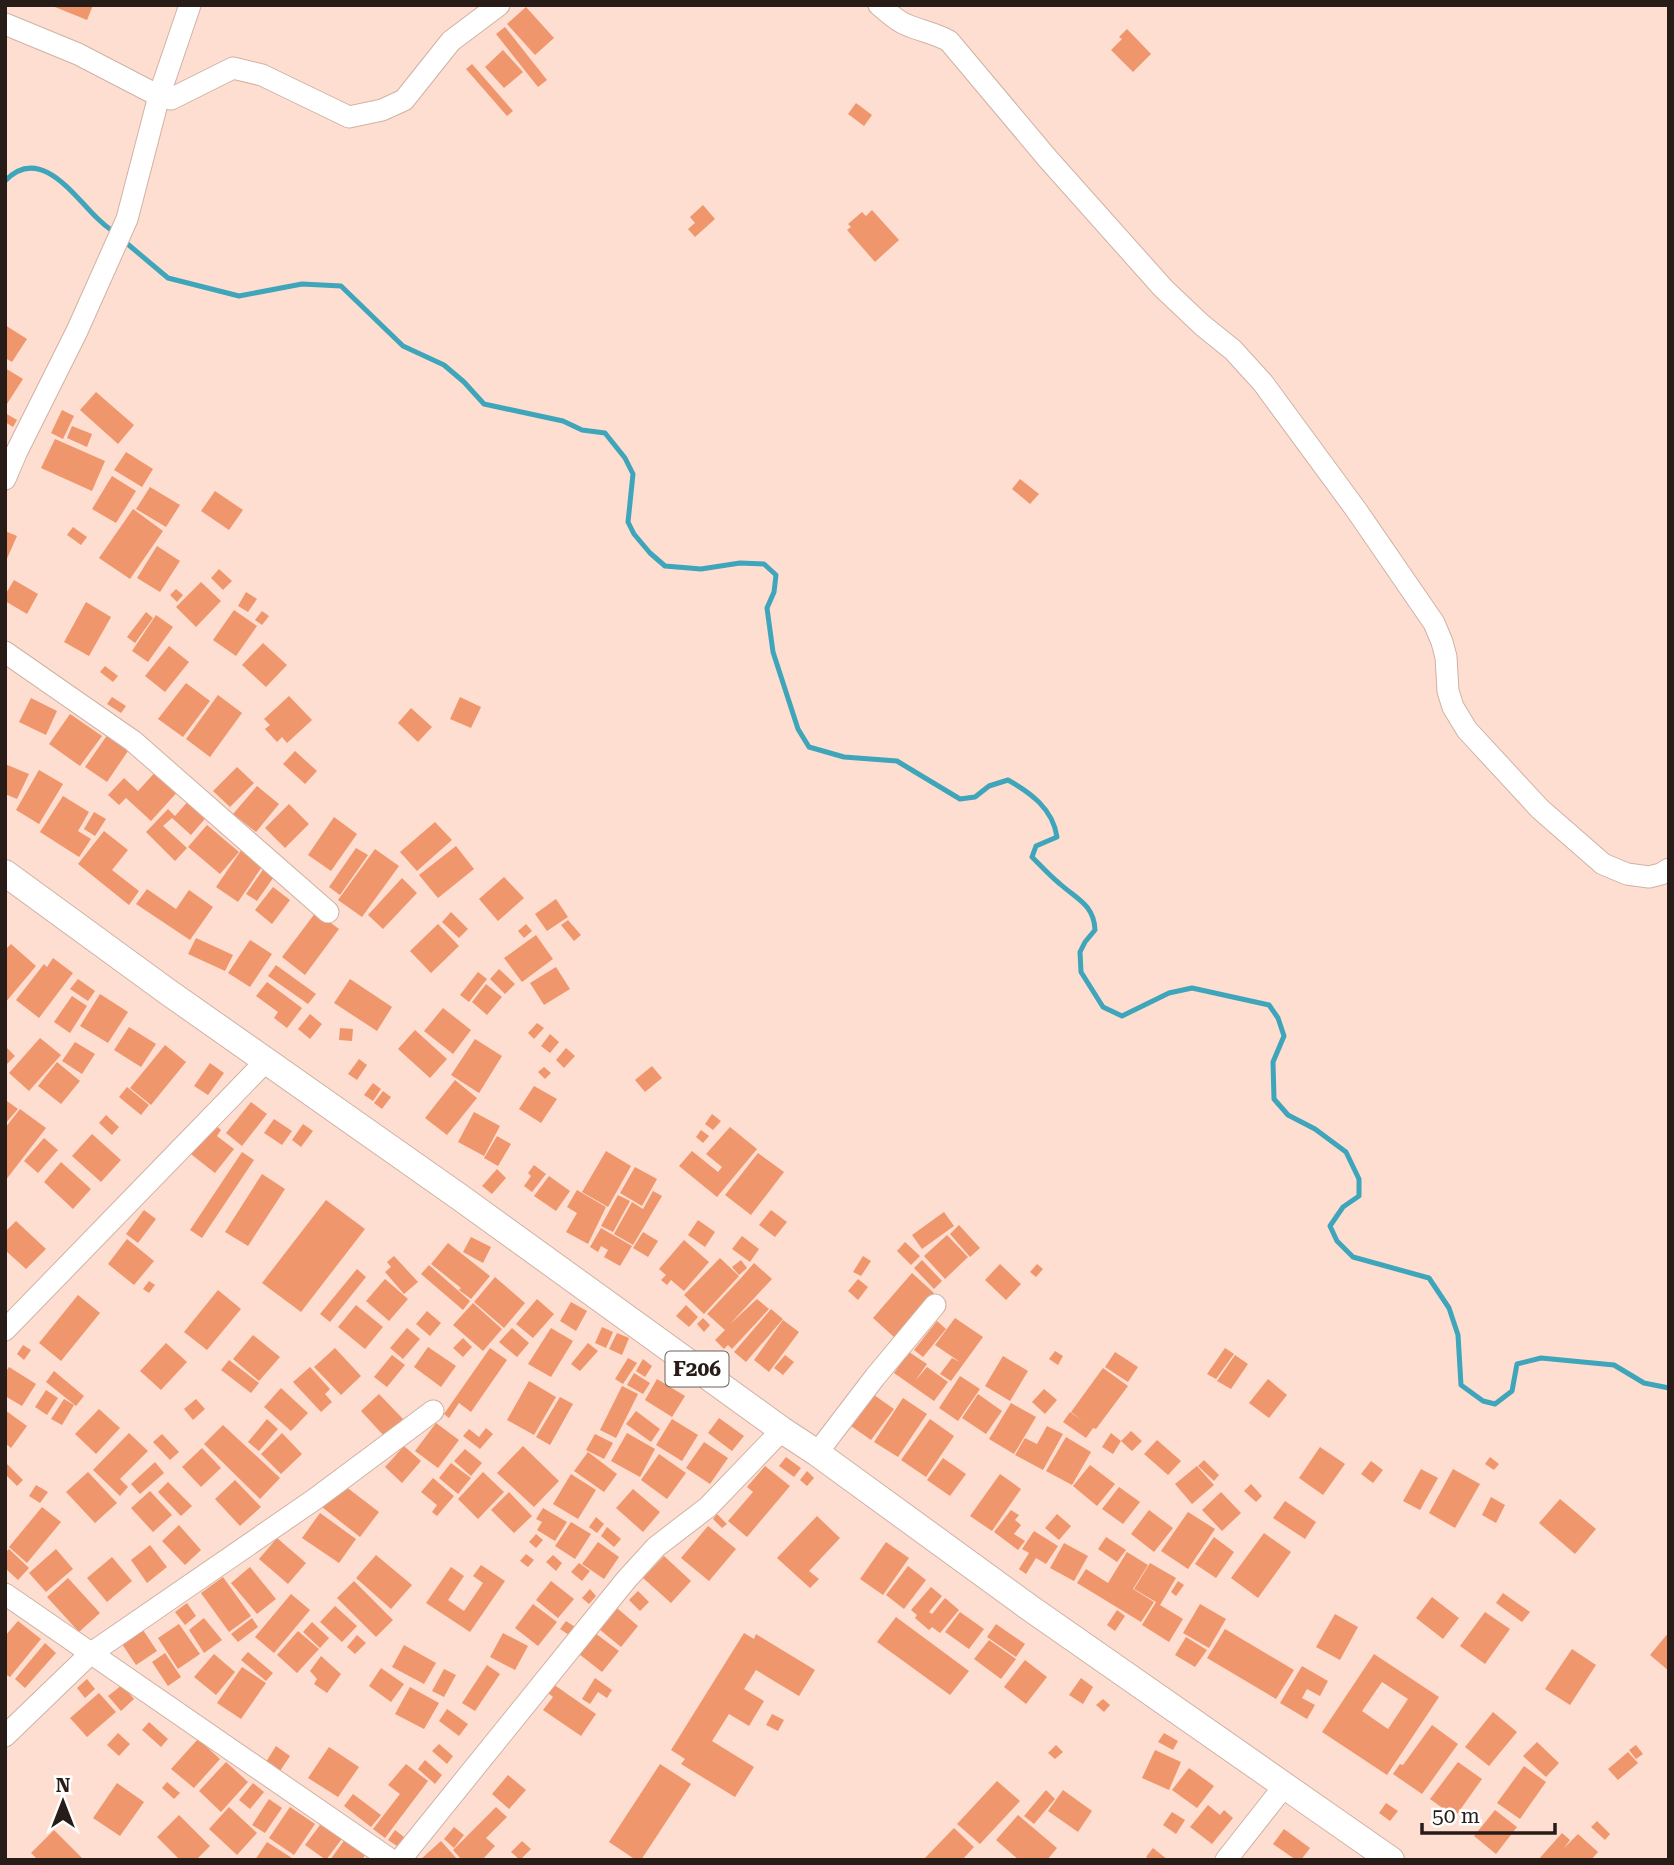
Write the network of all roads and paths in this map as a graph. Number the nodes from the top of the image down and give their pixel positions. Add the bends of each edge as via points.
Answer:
1 (190, 5) edge
2 (499, 5) edge
3 (879, 5) edge
4 (5, 24) edge
5 (159, 96) junction
6 (5, 479) edge
7 (5, 652) edge
8 (1669, 869) edge
9 (5, 873) edge
10 (328, 912) dead end
11 (266, 1061) junction
12 (935, 1305) dead end
13 (5, 1330) edge
14 (433, 1411) dead end
15 (782, 1430) junction
16 (817, 1453) junction
17 (5, 1594) edge
18 (90, 1654) junction
19 (5, 1736) edge
20 (1285, 1785) junction
21 (391, 1860) edge
22 (400, 1860) edge
23 (1226, 1860) edge
24 (1391, 1860) edge

1 - 5 street
2 - 5 street via 451,41 404,100 382,110 349,117 262,75 233,68 171,99
3 - 8 street via 898,21 949,41 1163,288 1263,383 1434,623 1446,657 1448,691 1467,730 1540,810 1603,864 1649,877
4 - 5 street via 78,54
5 - 6 street via 127,219
7 - 10 street via 133,741
9 - 11 main road, F206
11 - 13 street
11 - 15 main road, F206
12 - 16 street
14 - 18 street via 316,1499
15 - 16 main road, F206
15 - 22 street via 708,1507 656,1547 626,1580
16 - 20 main road, F206
17 - 18 street
18 - 19 street
18 - 21 street
20 - 23 street
20 - 24 main road, F206

